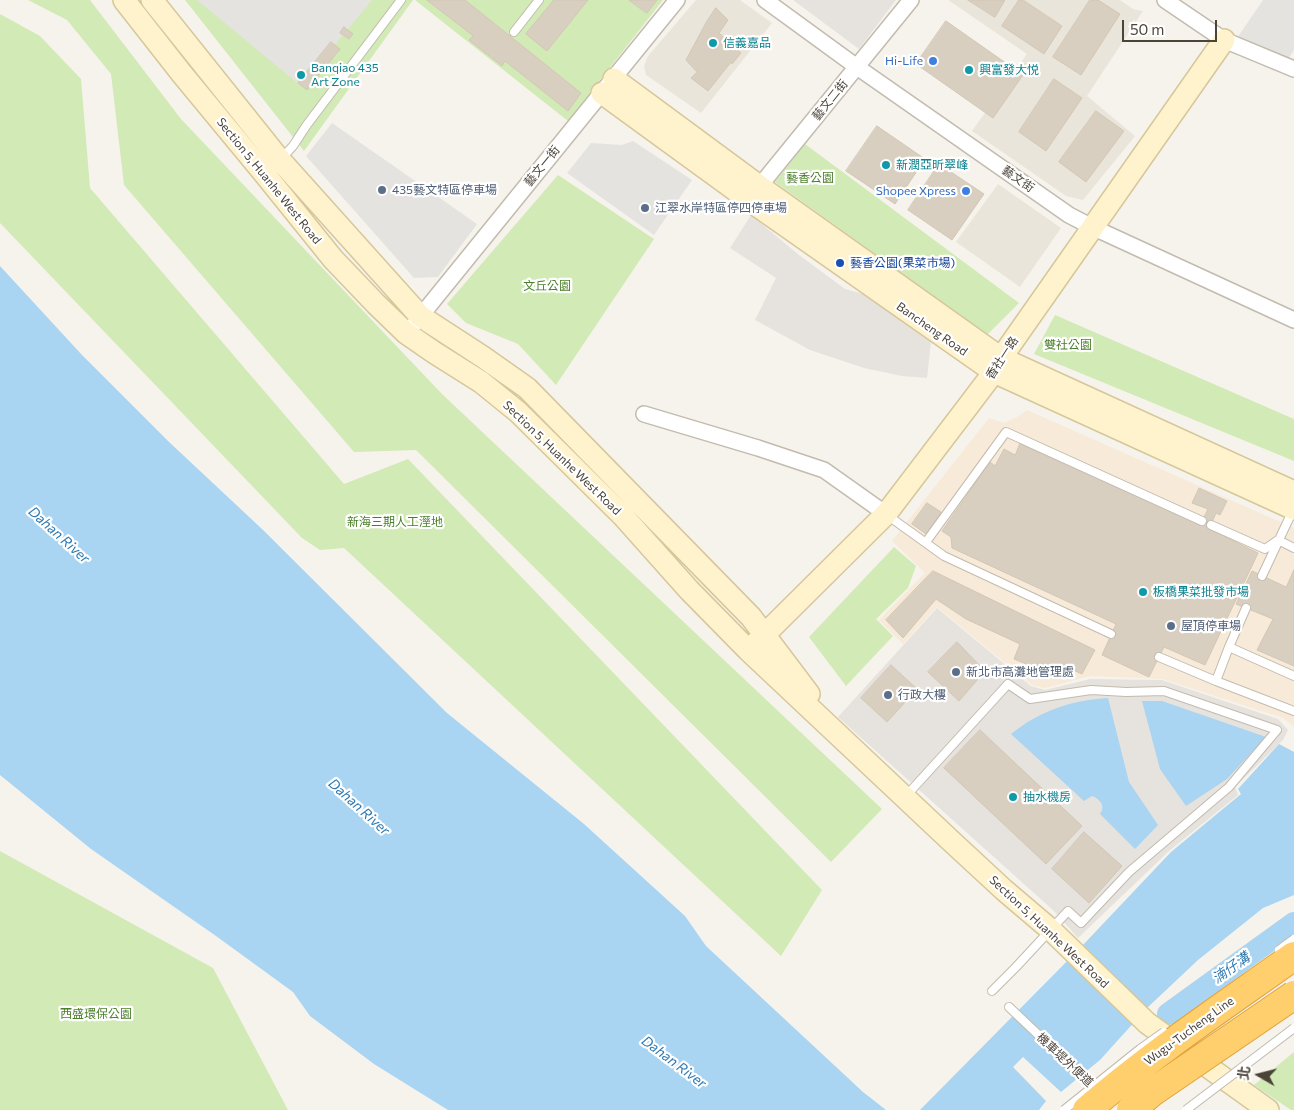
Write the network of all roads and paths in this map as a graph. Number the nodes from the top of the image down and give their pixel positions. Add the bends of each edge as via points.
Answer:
1 (124, 0) edge
2 (152, 0) edge
3 (401, 0) edge
4 (539, 0) edge
5 (678, 0) edge
6 (765, 0) edge
7 (911, 0) edge
8 (1165, 0) edge
9 (514, 32) dead end
10 (1224, 40) junction
11 (857, 67) junction
12 (1294, 68) edge
13 (608, 86) junction
14 (272, 166) junction
15 (754, 193) junction
16 (1092, 227) junction
17 (420, 316) junction
18 (1294, 320) edge
19 (406, 333) junction
20 (997, 365) junction
21 (644, 414) dead end
22 (1294, 504) edge
23 (886, 514) junction
24 (1202, 521) dead end
25 (1211, 525) dead end
26 (1278, 540) junction
27 (926, 542) junction
28 (1294, 548) edge
29 (1262, 576) dead end
30 (1246, 608) dead end
31 (1111, 634) dead end
32 (765, 636) junction
33 (1229, 647) junction
34 (748, 650) junction
35 (1159, 657) dead end
36 (1294, 676) edge
37 (1216, 681) junction
38 (1294, 710) edge
39 (843, 739) junction
40 (905, 798) junction
41 (1058, 937) junction
42 (1294, 939) edge
43 (1282, 956) edge
44 (1294, 977) edge
45 (992, 991) dead end
46 (1294, 996) edge
47 (1009, 1007) dead end
48 (1294, 1010) edge
49 (1172, 1026) dead end
50 (1294, 1028) edge
51 (1098, 1106) edge
52 (1064, 1110) edge
53 (1132, 1110) edge
54 (1152, 1110) edge
55 (1186, 1110) edge
56 (1268, 1110) edge

1 - 14 street, Section 5, Huanhe West Road via 210,110
2 - 14 street, Section 5, Huanhe West Road
3 - 14 lane via 293,146
4 - 9 lane
5 - 13 street, 藝文一街
6 - 11 street, 藝文街
7 - 11 street, 藝文二街
8 - 10 street
10 - 12 street
10 - 16 street, 香社一路
11 - 15 street, 藝文二街
11 - 16 street, 藝文街 via 1069,215
13 - 15 street, Bancheng Road
13 - 17 street, 藝文一街
14 - 17 street, Section 5, Huanhe West Road
14 - 19 street, Section 5, Huanhe West Road via 333,259
15 - 20 street, Bancheng Road
16 - 18 street, 藝文街
16 - 20 street, 香社一路
17 - 19 street, 藝文一街
17 - 32 street, Section 5, Huanhe West Road via 527,388 751,617
19 - 34 street, Section 5, Huanhe West Road via 481,382 518,412 623,516
20 - 22 street, Bancheng Road
20 - 23 street, 香社一路
21 - 23 street via 824,470
22 - 26 lane
23 - 27 lane
23 - 32 street, 香社一路
24 - 27 lane via 1006,432
25 - 26 lane via 1265,549
26 - 28 lane
26 - 29 lane
27 - 31 lane via 944,556
30 - 33 lane
32 - 34 street, 香社一路
32 - 39 street, Section 5, Huanhe West Road
33 - 36 lane
33 - 37 lane
34 - 39 street, Section 5, Huanhe West Road
35 - 37 lane
37 - 38 lane
39 - 40 street, Section 5, Huanhe West Road
40 - 41 street, Section 5, Huanhe West Road
40 - 41 lane via 1008,684 1030,700 1091,690 1164,691 1277,730 1229,787 1129,872 1081,923 1068,911
41 - 45 lane via 1016,967
41 - 56 street, Section 5, Huanhe West Road via 1147,1023
42 - 43 lane, bridge
43 - 51 highway, Wugu-Tucheng Line, bridge via 1114,1087
44 - 51 highway
46 - 53 highway, bridge via 1151,1093
47 - 51 lane, 機車堤外便道 via 1086,1080
48 - 54 highway
49 - 52 lane, bridge
50 - 55 lane, bridge

